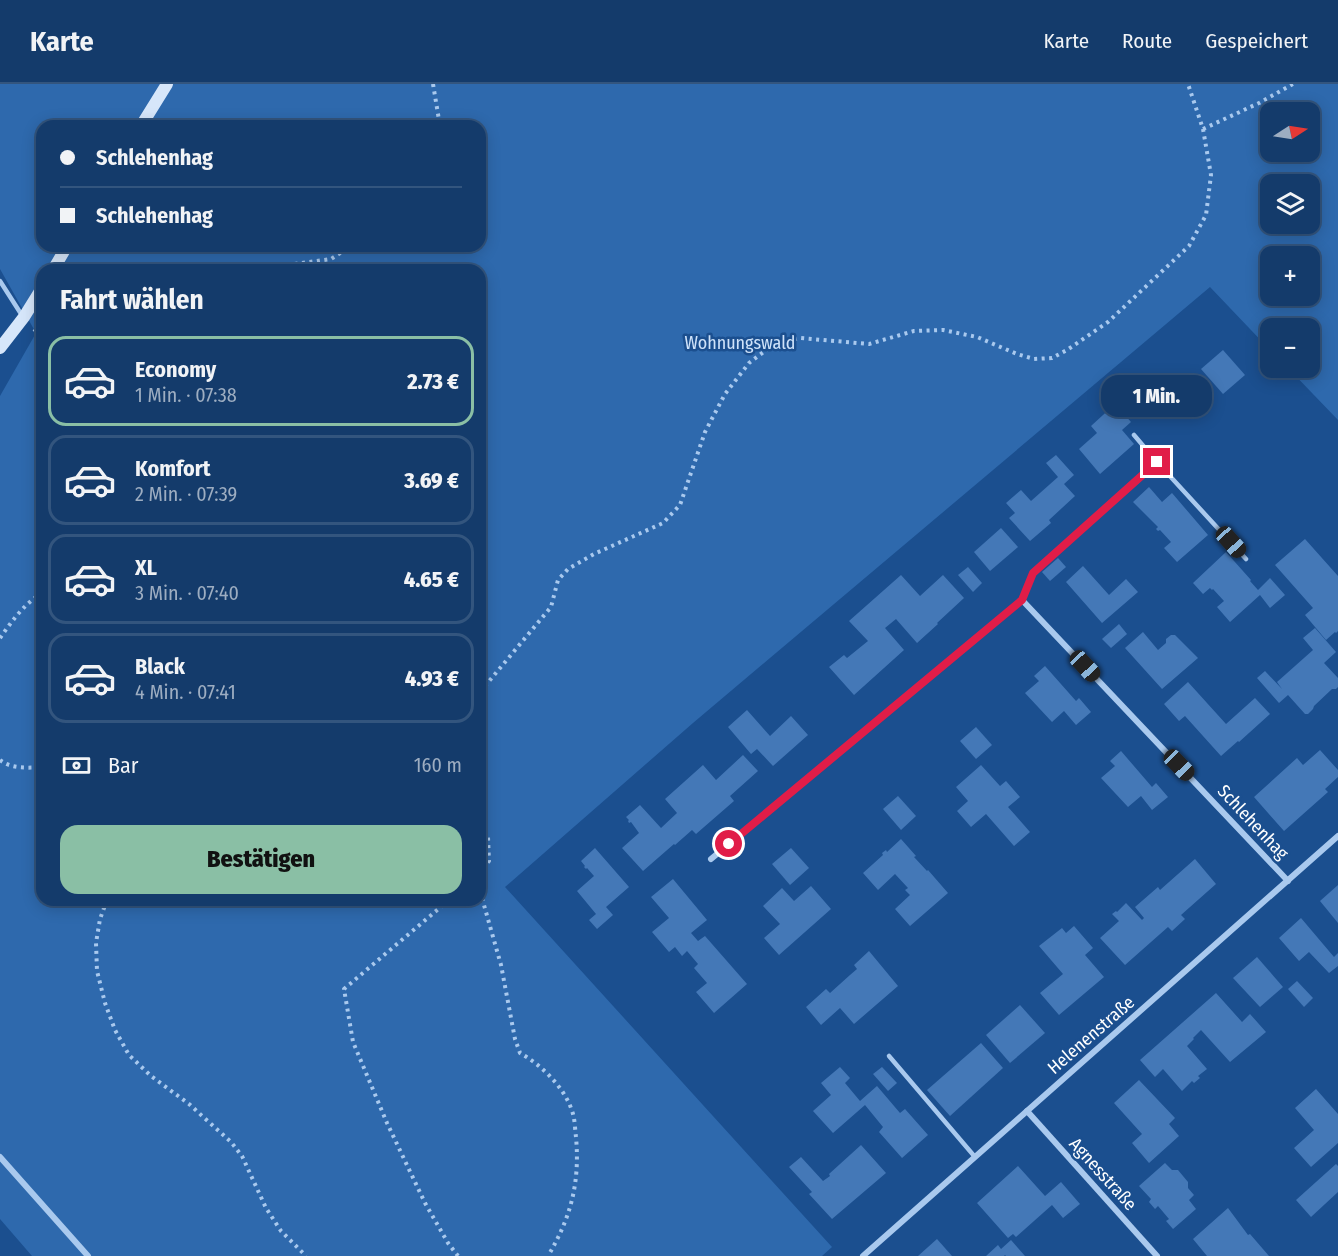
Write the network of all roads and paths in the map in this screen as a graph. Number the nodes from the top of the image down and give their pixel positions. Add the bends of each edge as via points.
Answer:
1 (167, 84) edge
2 (433, 84) edge
3 (1188, 84) edge
4 (1293, 84) edge
5 (145, 120) edge
6 (439, 120) edge
7 (1203, 129) junction
8 (342, 252) edge
9 (294, 264) edge
10 (0, 281) edge
11 (36, 298) edge
12 (24, 317) junction
13 (0, 348) edge
14 (1134, 435) dead end
15 (1157, 462) junction
16 (1246, 559) dead end
17 (36, 596) edge
18 (1022, 600) junction
19 (0, 638) edge
20 (486, 685) edge
21 (0, 760) edge
22 (36, 767) edge
23 (486, 834) edge
24 (1338, 836) edge
25 (711, 859) dead end
26 (486, 865) edge
27 (1288, 881) junction
28 (105, 906) edge
29 (442, 906) edge
30 (484, 906) edge
31 (889, 1056) dead end
32 (1027, 1111) junction
33 (0, 1157) edge
34 (975, 1157) junction
35 (88, 1256) edge
36 (306, 1256) edge
37 (459, 1256) edge
38 (548, 1256) edge
39 (863, 1256) edge
40 (1157, 1256) edge

1 - 5 main road
2 - 6 path
3 - 7 path
4 - 7 path
7 - 20 path via 1211,176 1206,215 1189,246 1108,322 1052,358 1034,359 977,337 944,330 914,331 869,344 800,338 774,345 749,363 725,394 705,432 680,504 663,523 568,569 558,580 551,607
8 - 9 path via 331,259
10 - 12 lane
11 - 12 main road
12 - 13 main road
14 - 15 lane
15 - 16 lane
15 - 18 lane via 1033,573
17 - 19 path
18 - 25 street
18 - 27 street, Schlehenhag
21 - 22 path via 19,767
23 - 26 path via 489,861
24 - 27 street, Helenenstraße
27 - 32 street, Helenenstraße
28 - 36 path via 96,943 98,971 105,1003 129,1055 231,1142 281,1231
29 - 37 path via 344,989 353,1042 387,1123 425,1203
30 - 38 path via 520,1053 546,1073 564,1094 574,1115 576,1186 568,1217
31 - 34 lane
32 - 34 street, Helenenstraße
32 - 40 street, Agnesstraße
33 - 35 street
34 - 39 street, Helenenstraße

